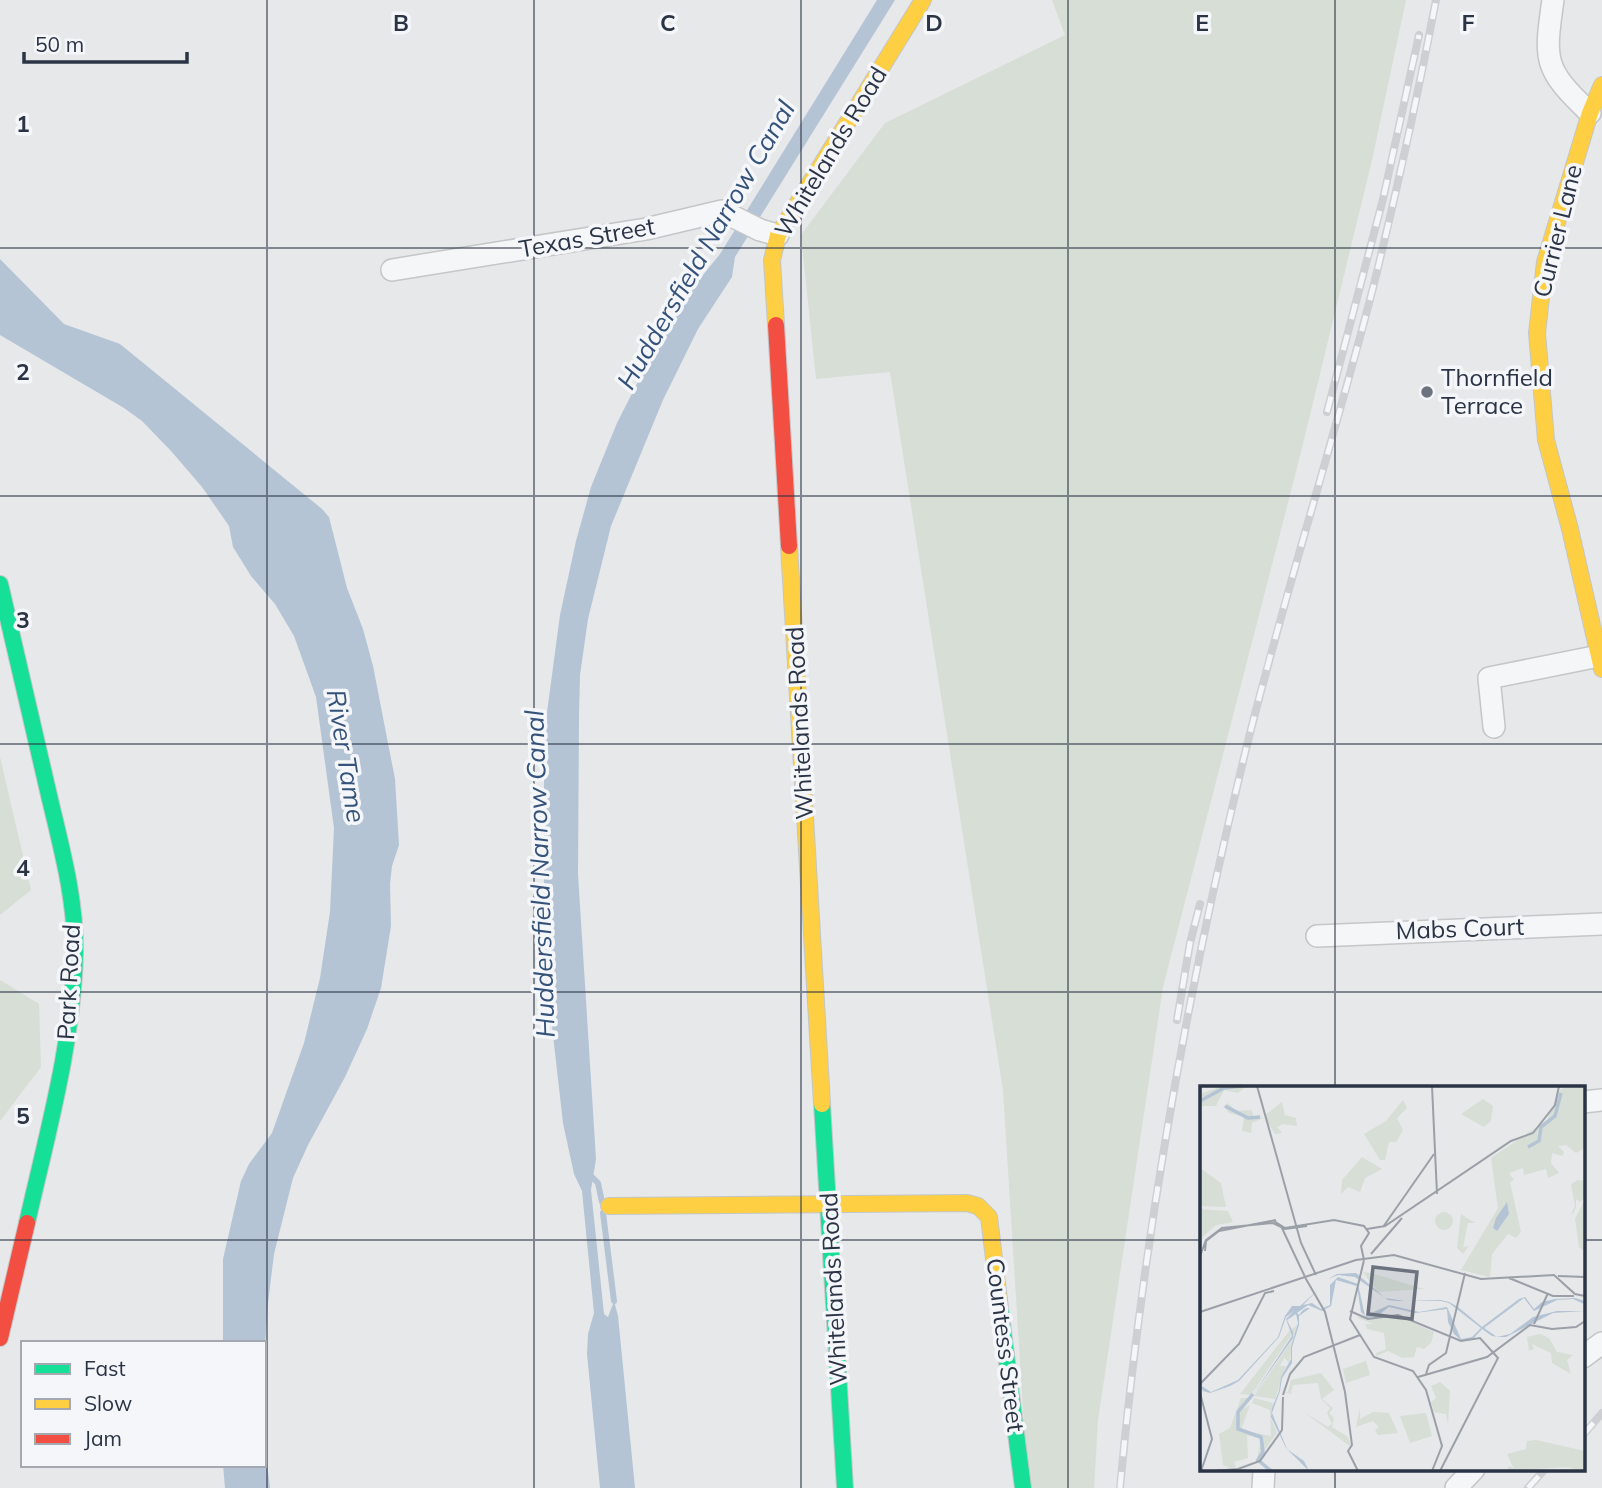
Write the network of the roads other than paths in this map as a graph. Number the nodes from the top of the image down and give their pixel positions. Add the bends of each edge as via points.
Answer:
1 (923, 0) edge
2 (1553, 0) edge
3 (1602, 85) edge
4 (1590, 113) junction
5 (769, 233) junction
6 (391, 270) dead end
7 (0, 584) edge
8 (1601, 662) edge
9 (1494, 727) dead end
10 (1602, 924) edge
11 (1317, 936) dead end
12 (1602, 1100) edge
13 (1584, 1102) edge
14 (609, 1206) dead end
15 (829, 1206) junction
16 (0, 1338) edge
17 (1602, 1343) edge
18 (1584, 1356) edge
19 (1264, 1470) edge
20 (1473, 1470) edge
21 (845, 1488) edge
22 (1023, 1488) edge
23 (1263, 1488) edge
24 (1456, 1488) edge

1 - 5 street, Whitelands Road
2 - 4 street via 1549,62
3 - 4 street, Currier Lane
4 - 8 street, Currier Lane via 1545,262 1537,333 1546,440
5 - 6 street, Texas Street via 722,211 646,229
5 - 15 street, Whitelands Road
7 - 16 street, Park Road via 61,846 75,950 62,1071
8 - 9 street via 1489,678
10 - 11 street, Mabs Court
12 - 13 street
14 - 15 street
15 - 21 street, Whitelands Road
15 - 22 street, Countess Street via 967,1203 989,1217
17 - 18 street
19 - 23 street
20 - 24 street

